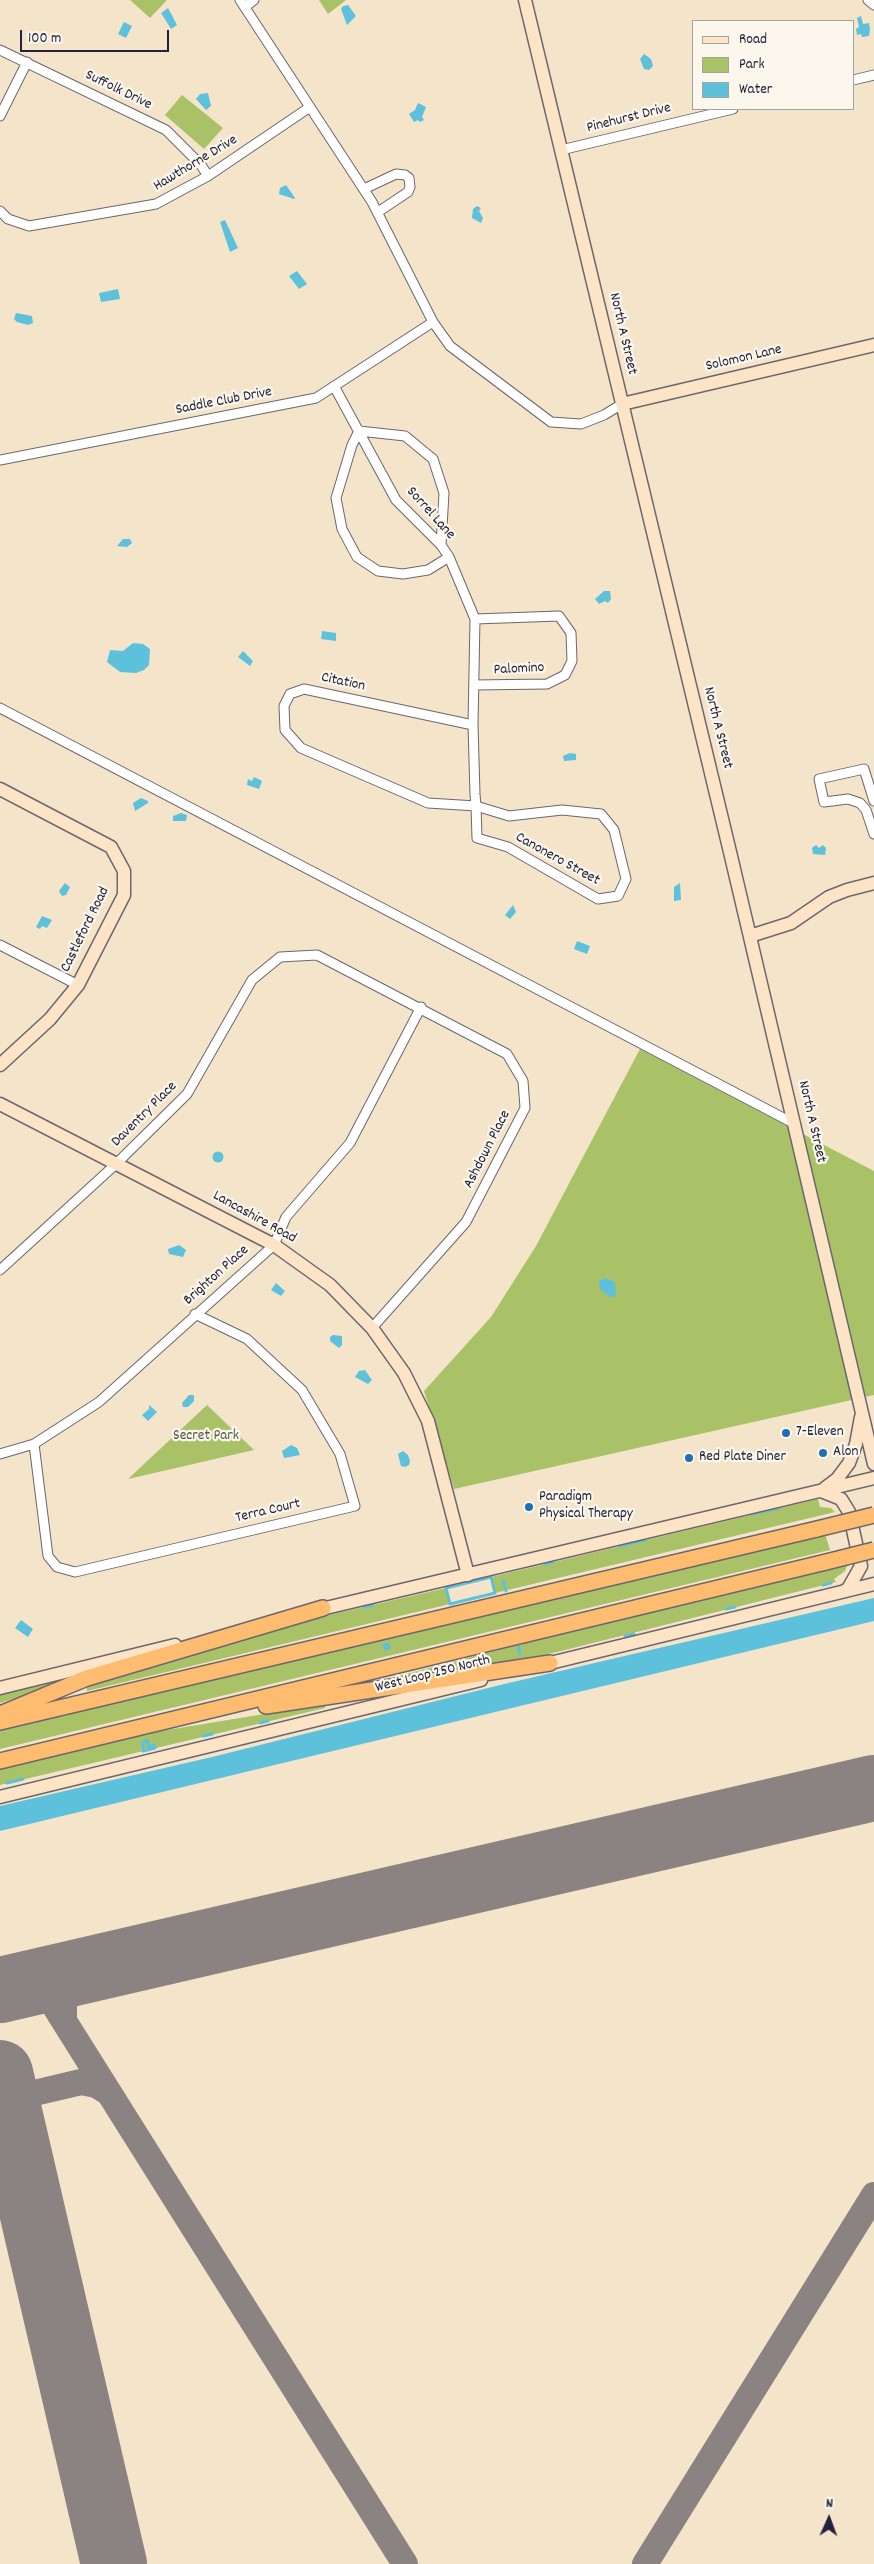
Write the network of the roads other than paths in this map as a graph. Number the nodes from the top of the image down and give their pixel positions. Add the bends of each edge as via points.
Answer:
1 (254, 0) edge
2 (525, 0) edge
3 (868, 0) edge
4 (243, 4) edge
5 (874, 5) edge
6 (0, 50) edge
7 (27, 62) junction
8 (874, 75) edge
9 (854, 80) edge
10 (310, 107) junction
11 (729, 110) edge
12 (0, 116) edge
13 (561, 150) junction
14 (208, 176) junction
15 (364, 189) junction
16 (0, 211) edge
17 (378, 212) junction
18 (433, 322) junction
19 (874, 345) edge
20 (334, 386) junction
21 (622, 404) junction
22 (359, 430) junction
23 (0, 460) edge
24 (440, 545) junction
25 (449, 557) junction
26 (475, 619) junction
27 (474, 685) junction
28 (0, 708) edge
29 (473, 724) junction
30 (0, 789) edge
31 (874, 801) edge
32 (476, 806) junction
33 (870, 808) edge
34 (874, 834) edge
35 (874, 883) edge
36 (750, 936) junction
37 (0, 945) edge
38 (280, 957) joint
39 (78, 985) junction
40 (421, 1007) junction
41 (0, 1065) edge
42 (0, 1104) edge
43 (795, 1124) junction
44 (116, 1164) junction
45 (274, 1245) junction
46 (0, 1270) edge
47 (196, 1314) junction
48 (372, 1328) junction
49 (862, 1414) junction
50 (874, 1434) edge
51 (34, 1444) junction
52 (0, 1454) edge
53 (874, 1464) edge
54 (874, 1478) edge
55 (821, 1491) junction
56 (874, 1515) edge
57 (874, 1550) edge
58 (468, 1574) junction
59 (874, 1584) edge
60 (844, 1591) junction
61 (323, 1608) junction
62 (550, 1663) junction
63 (0, 1688) edge
64 (0, 1714) edge
65 (0, 1722) edge
66 (146, 1726) junction
67 (0, 1760) edge
68 (0, 1797) edge

1 - 4 street
2 - 13 main road, North A Street
3 - 5 street
4 - 10 street
6 - 7 street, Suffolk Drive
7 - 12 street
7 - 14 street, Suffolk Drive via 166,130
8 - 9 street
10 - 14 street, Hawthorne Drive
10 - 15 street
11 - 13 street, Pinehurst Drive
13 - 21 main road, North A Street
14 - 16 street, Hawthorne Drive via 156,204 29,226 8,219
15 - 17 street
15 - 17 street via 396,174 409,178 408,192
17 - 18 street
18 - 20 street, Saddle Club Drive
18 - 21 street via 450,346 551,422 581,424
19 - 21 main road, Solomon Lane
20 - 22 street, Sorrel Lane
20 - 23 street, Saddle Club Drive via 316,398
21 - 36 main road, North A Street
22 - 24 street, Sorrel Lane via 396,500
22 - 24 street via 405,436 433,459 444,493
22 - 25 street via 336,498 342,528 357,557 378,571 403,574 428,570
24 - 25 street, Sorrel Lane
25 - 26 street, Sorrel Lane
26 - 27 street
26 - 27 street, Palomino via 559,616 571,633 572,661 565,675 547,684
27 - 29 street
28 - 43 street
29 - 32 street
29 - 32 street, Citation via 304,689 290,694 284,706 285,730 301,748 428,803
30 - 39 main road, Castleford Road via 111,847 124,871 124,895
31 - 33 street via 864,769 819,779 825,803 850,799
32 - 32 street, Canonero Street via 509,816 562,810 601,814 614,830 626,879 618,896 598,899 508,848 477,838
33 - 34 street
35 - 36 main road via 829,897 791,923
36 - 43 main road, North A Street
37 - 39 street
38 - 40 street, Ashdown Place via 317,954
38 - 44 street, Daventry Place via 252,980 187,1094
39 - 41 main road, Castleford Road via 50,1020
40 - 45 street, Brighton Place via 350,1143 286,1217
40 - 48 street, Ashdown Place via 507,1054 524,1081 525,1108 466,1222
42 - 44 main road, Lancashire Road
43 - 49 main road, North A Street
44 - 45 main road, Lancashire Road
44 - 46 street, Daventry Place
45 - 47 street, Brighton Place
45 - 48 main road, Lancashire Road via 330,1285
47 - 51 street, Brighton Place via 99,1402
47 - 51 street, Terra Court via 247,1340 302,1390 340,1454 354,1506 75,1572 57,1567 48,1556
48 - 58 main road, Lancashire Road via 404,1373 428,1421
49 - 50 main road
49 - 53 main road, North A Street
49 - 55 main road via 849,1463 837,1479
51 - 52 street, Brighton Place
54 - 55 main road
55 - 58 main road
55 - 60 main road via 842,1499 849,1512 860,1566
56 - 65 highway, bridge
57 - 66 highway, bridge
58 - 61 main road
59 - 60 main road, West Loop 250 North
60 - 62 main road, West Loop 250 North
61 - 63 main road
61 - 64 highway via 87,1678
62 - 66 highway
62 - 68 main road, West Loop 250 North
66 - 67 highway

